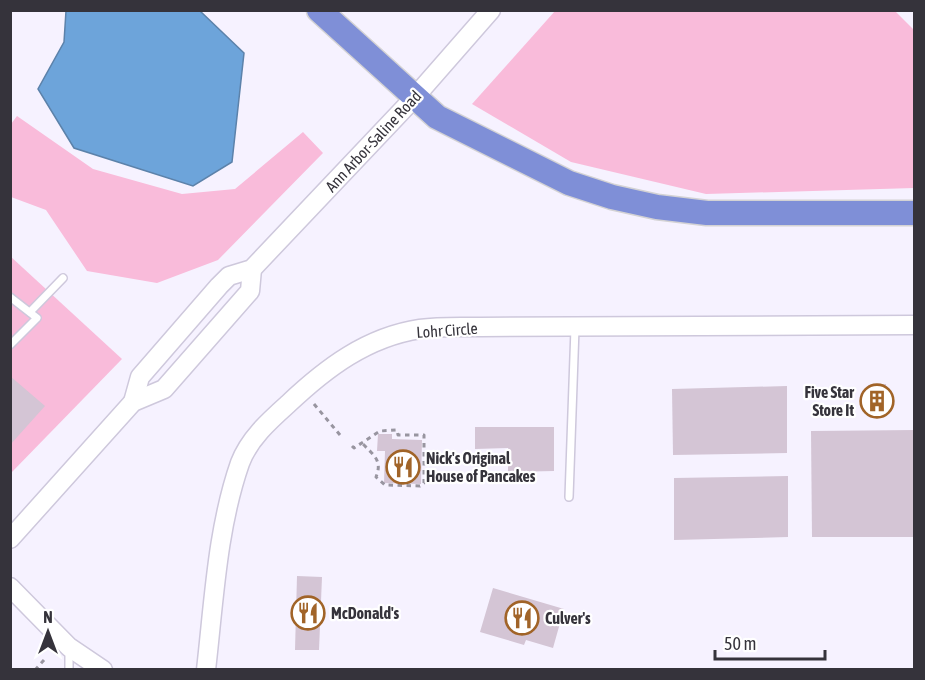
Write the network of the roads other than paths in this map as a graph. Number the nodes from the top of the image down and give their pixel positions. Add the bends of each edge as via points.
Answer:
1 (319, 10) edge
2 (491, 10) edge
3 (414, 98) junction
4 (915, 213) edge
5 (252, 269) junction
6 (63, 278) dead end
7 (10, 297) edge
8 (30, 312) junction
9 (915, 325) edge
10 (575, 327) junction
11 (11, 344) edge
12 (133, 402) junction
13 (569, 497) dead end
14 (10, 539) edge
15 (10, 587) edge
16 (69, 647) junction
17 (69, 669) edge
18 (103, 669) edge
19 (206, 669) edge

1 - 3 highway
2 - 3 street, Ann Arbor-Saline Road
3 - 4 highway via 437,117 482,140 569,183 612,197 707,213
3 - 5 street, Ann Arbor-Saline Road
5 - 12 street, Ann Arbor-Saline Road via 224,281 140,377
5 - 12 street, Ann Arbor-Saline Road via 250,291 164,389
6 - 8 lane
7 - 8 lane
8 - 11 lane via 37,318
9 - 10 street, Lohr Circle
10 - 13 lane
10 - 19 street, Lohr Circle via 420,329 377,340 340,359 260,429 241,461 231,495
12 - 14 street, Ann Arbor-Saline Road
15 - 16 street
16 - 17 lane
16 - 18 street

